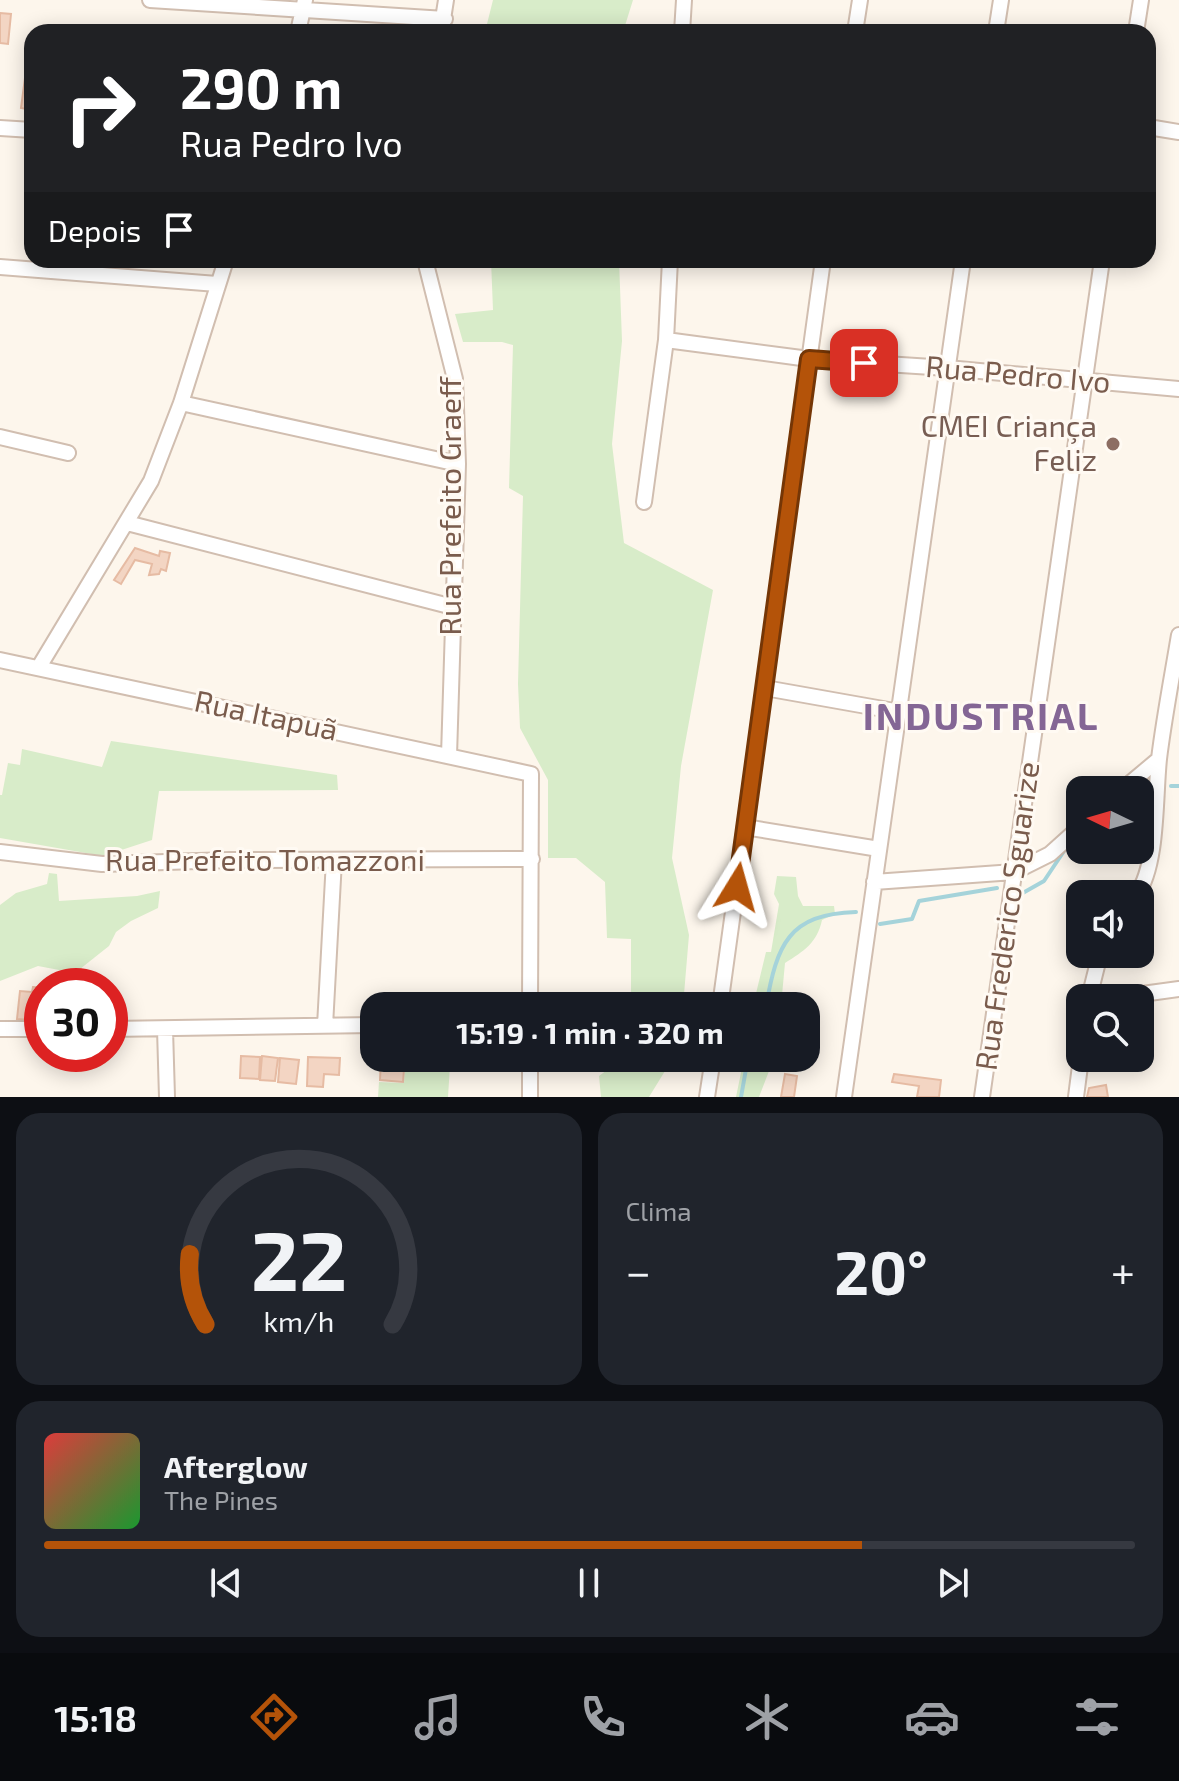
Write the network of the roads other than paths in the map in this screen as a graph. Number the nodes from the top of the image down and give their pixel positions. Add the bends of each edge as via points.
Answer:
1 (150, 0) edge
2 (446, 0) edge
3 (684, 0) edge
4 (860, 0) edge
5 (1001, 0) edge
6 (1141, 0) edge
7 (305, 4) edge
8 (300, 24) edge
9 (430, 24) edge
10 (443, 24) edge
11 (682, 24) edge
12 (856, 24) edge
13 (997, 24) edge
14 (1137, 24) edge
15 (0, 128) edge
16 (1156, 128) edge
17 (24, 130) edge
18 (1179, 132) edge
19 (0, 267) edge
20 (223, 268) edge
21 (427, 268) edge
22 (670, 268) edge
23 (822, 268) edge
24 (962, 268) edge
25 (1101, 268) edge
26 (217, 284) junction
27 (666, 340) junction
28 (809, 359) junction
29 (947, 368) junction
30 (1084, 380) junction
31 (1179, 389) edge
32 (181, 403) junction
33 (0, 437) edge
34 (68, 453) dead end
35 (458, 464) junction
36 (644, 502) dead end
37 (127, 523) junction
38 (453, 607) junction
39 (1179, 635) edge
40 (0, 660) edge
41 (39, 667) junction
42 (765, 688) junction
43 (900, 712) junction
44 (449, 756) junction
45 (1159, 759) junction
46 (1139, 776) edge
47 (745, 827) junction
48 (1066, 840) edge
49 (879, 849) junction
50 (0, 852) edge
51 (532, 859) junction
52 (334, 860) junction
53 (1014, 872) junction
54 (1146, 880) edge
55 (874, 882) junction
56 (1179, 989) edge
57 (530, 992) edge
58 (722, 992) edge
59 (1154, 992) edge
60 (360, 1025) edge
61 (325, 1026) junction
62 (0, 1029) edge
63 (24, 1029) edge
64 (128, 1029) edge
65 (165, 1029) junction
66 (530, 1072) edge
67 (711, 1072) edge
68 (1079, 1072) edge
69 (167, 1097) edge
70 (530, 1097) edge
71 (707, 1097) edge
72 (844, 1097) edge
73 (982, 1097) edge
74 (1076, 1097) edge

1 - 7 street
2 - 10 street
3 - 11 street
4 - 12 street
5 - 13 street
6 - 14 street
7 - 8 street
7 - 9 street
15 - 17 street
16 - 18 street
19 - 26 street
20 - 26 street
21 - 35 street, Rua Prefeito Graeff via 455,379
22 - 27 street
23 - 28 street
24 - 29 street
25 - 30 street, Rua Frederico Sguarize
26 - 32 street
27 - 28 street, Rua Pedro Ivo
27 - 36 street
28 - 29 street, Rua Pedro Ivo
28 - 42 street
29 - 30 street, Rua Pedro Ivo
29 - 43 street
30 - 31 street, Rua Pedro Ivo
30 - 53 street, Rua Frederico Sguarize
32 - 35 street
32 - 37 street via 151,481
33 - 34 street
35 - 38 street, Rua Prefeito Graeff
37 - 38 street
37 - 41 street
38 - 44 street, Rua Prefeito Graeff
39 - 45 street
40 - 41 street, Rua Itapuã
41 - 44 street, Rua Itapuã
42 - 43 street
42 - 47 street
43 - 49 street
44 - 51 street, Rua Itapuã via 531,774
45 - 46 street
45 - 54 street
47 - 49 street
47 - 58 street
48 - 53 street
49 - 55 street
50 - 52 street, Rua Prefeito Tomazzoni via 102,864
51 - 52 street, Rua Prefeito Tomazzoni
51 - 57 street
52 - 61 street
53 - 55 street
53 - 73 street, Rua Frederico Sguarize
55 - 72 street
56 - 59 street
60 - 61 street
61 - 65 street
62 - 63 street
64 - 65 street
65 - 69 street
66 - 70 street
67 - 71 street
68 - 74 street

